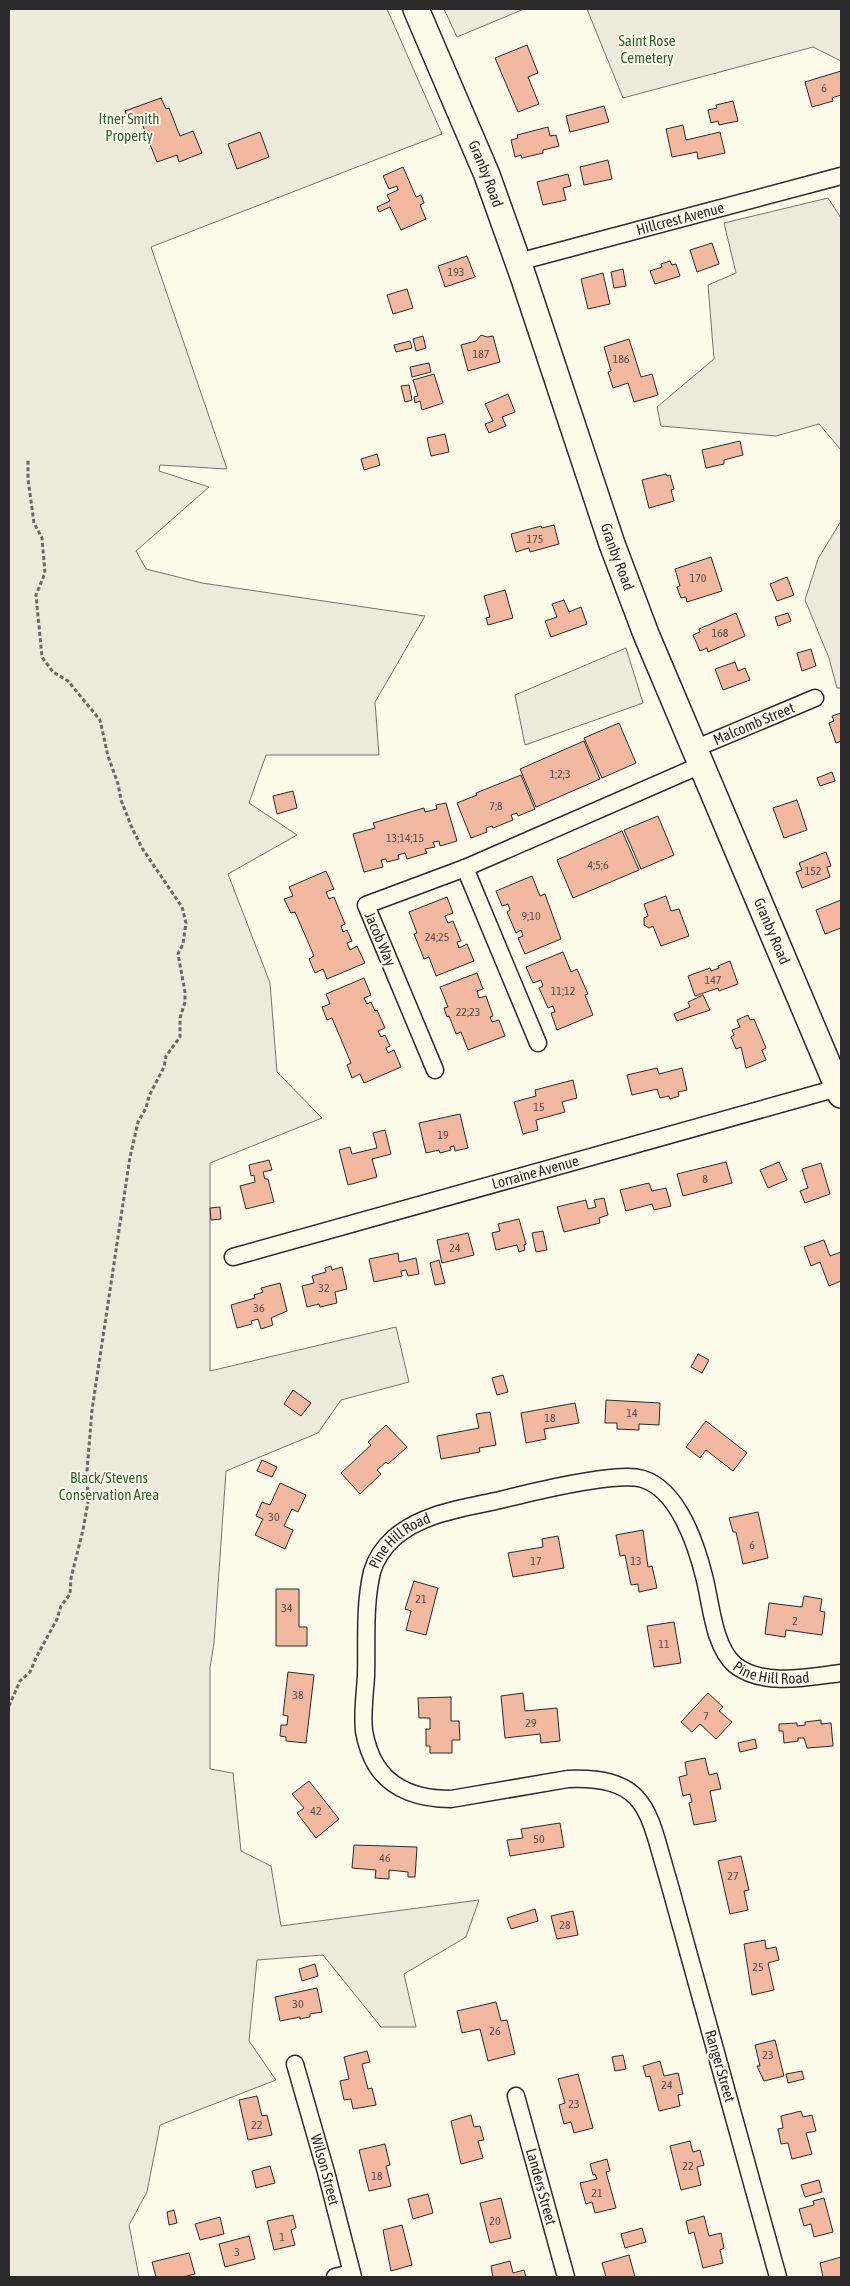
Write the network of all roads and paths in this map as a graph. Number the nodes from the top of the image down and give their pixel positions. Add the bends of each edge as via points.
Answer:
1 (416, 9) edge
2 (841, 176) edge
3 (518, 262) junction
4 (28, 459) dead end
5 (815, 698) dead end
6 (697, 757) junction
7 (465, 868) junction
8 (538, 1043) dead end
9 (435, 1070) dead end
10 (840, 1090) edge
11 (233, 1257) dead end
12 (841, 1673) edge
13 (9, 1706) edge
14 (661, 1855) joint
15 (295, 2064) dead end
16 (516, 2096) dead end
17 (352, 2275) edge
18 (335, 2277) edge
19 (566, 2277) edge
20 (778, 2277) edge

1 - 3 main road, Granby Road via 484,167
2 - 3 street, Hillcrest Avenue
3 - 6 main road, Granby Road via 625,579
4 - 13 path via 34,523 42,538 45,573 36,595 42,657 53,672 68,681 100,720 120,800 132,828 182,906 186,923 178,954 185,1002 180,1018 180,1037 166,1056 138,1122 130,1157 92,1410 88,1502 70,1594 60,1606 58,1619 30,1672 20,1681
5 - 6 street, Malcomb Street
6 - 7 street, Jacob Way
6 - 10 main road, Granby Road
7 - 8 street
7 - 9 street, Jacob Way via 366,905
10 - 11 street, Lorraine Avenue
12 - 14 street, Pine Hill Road via 770,1677 734,1664 716,1632 704,1576 684,1522 671,1500 644,1479 630,1476 582,1482 455,1510 415,1524 386,1546 379,1555 370,1588 363,1715 371,1756 383,1774 407,1791 437,1799 568,1779 609,1781 628,1790 642,1803
14 - 20 street, Ranger Street
15 - 17 street, Wilson Street
16 - 19 street, Landers Street
17 - 18 street

